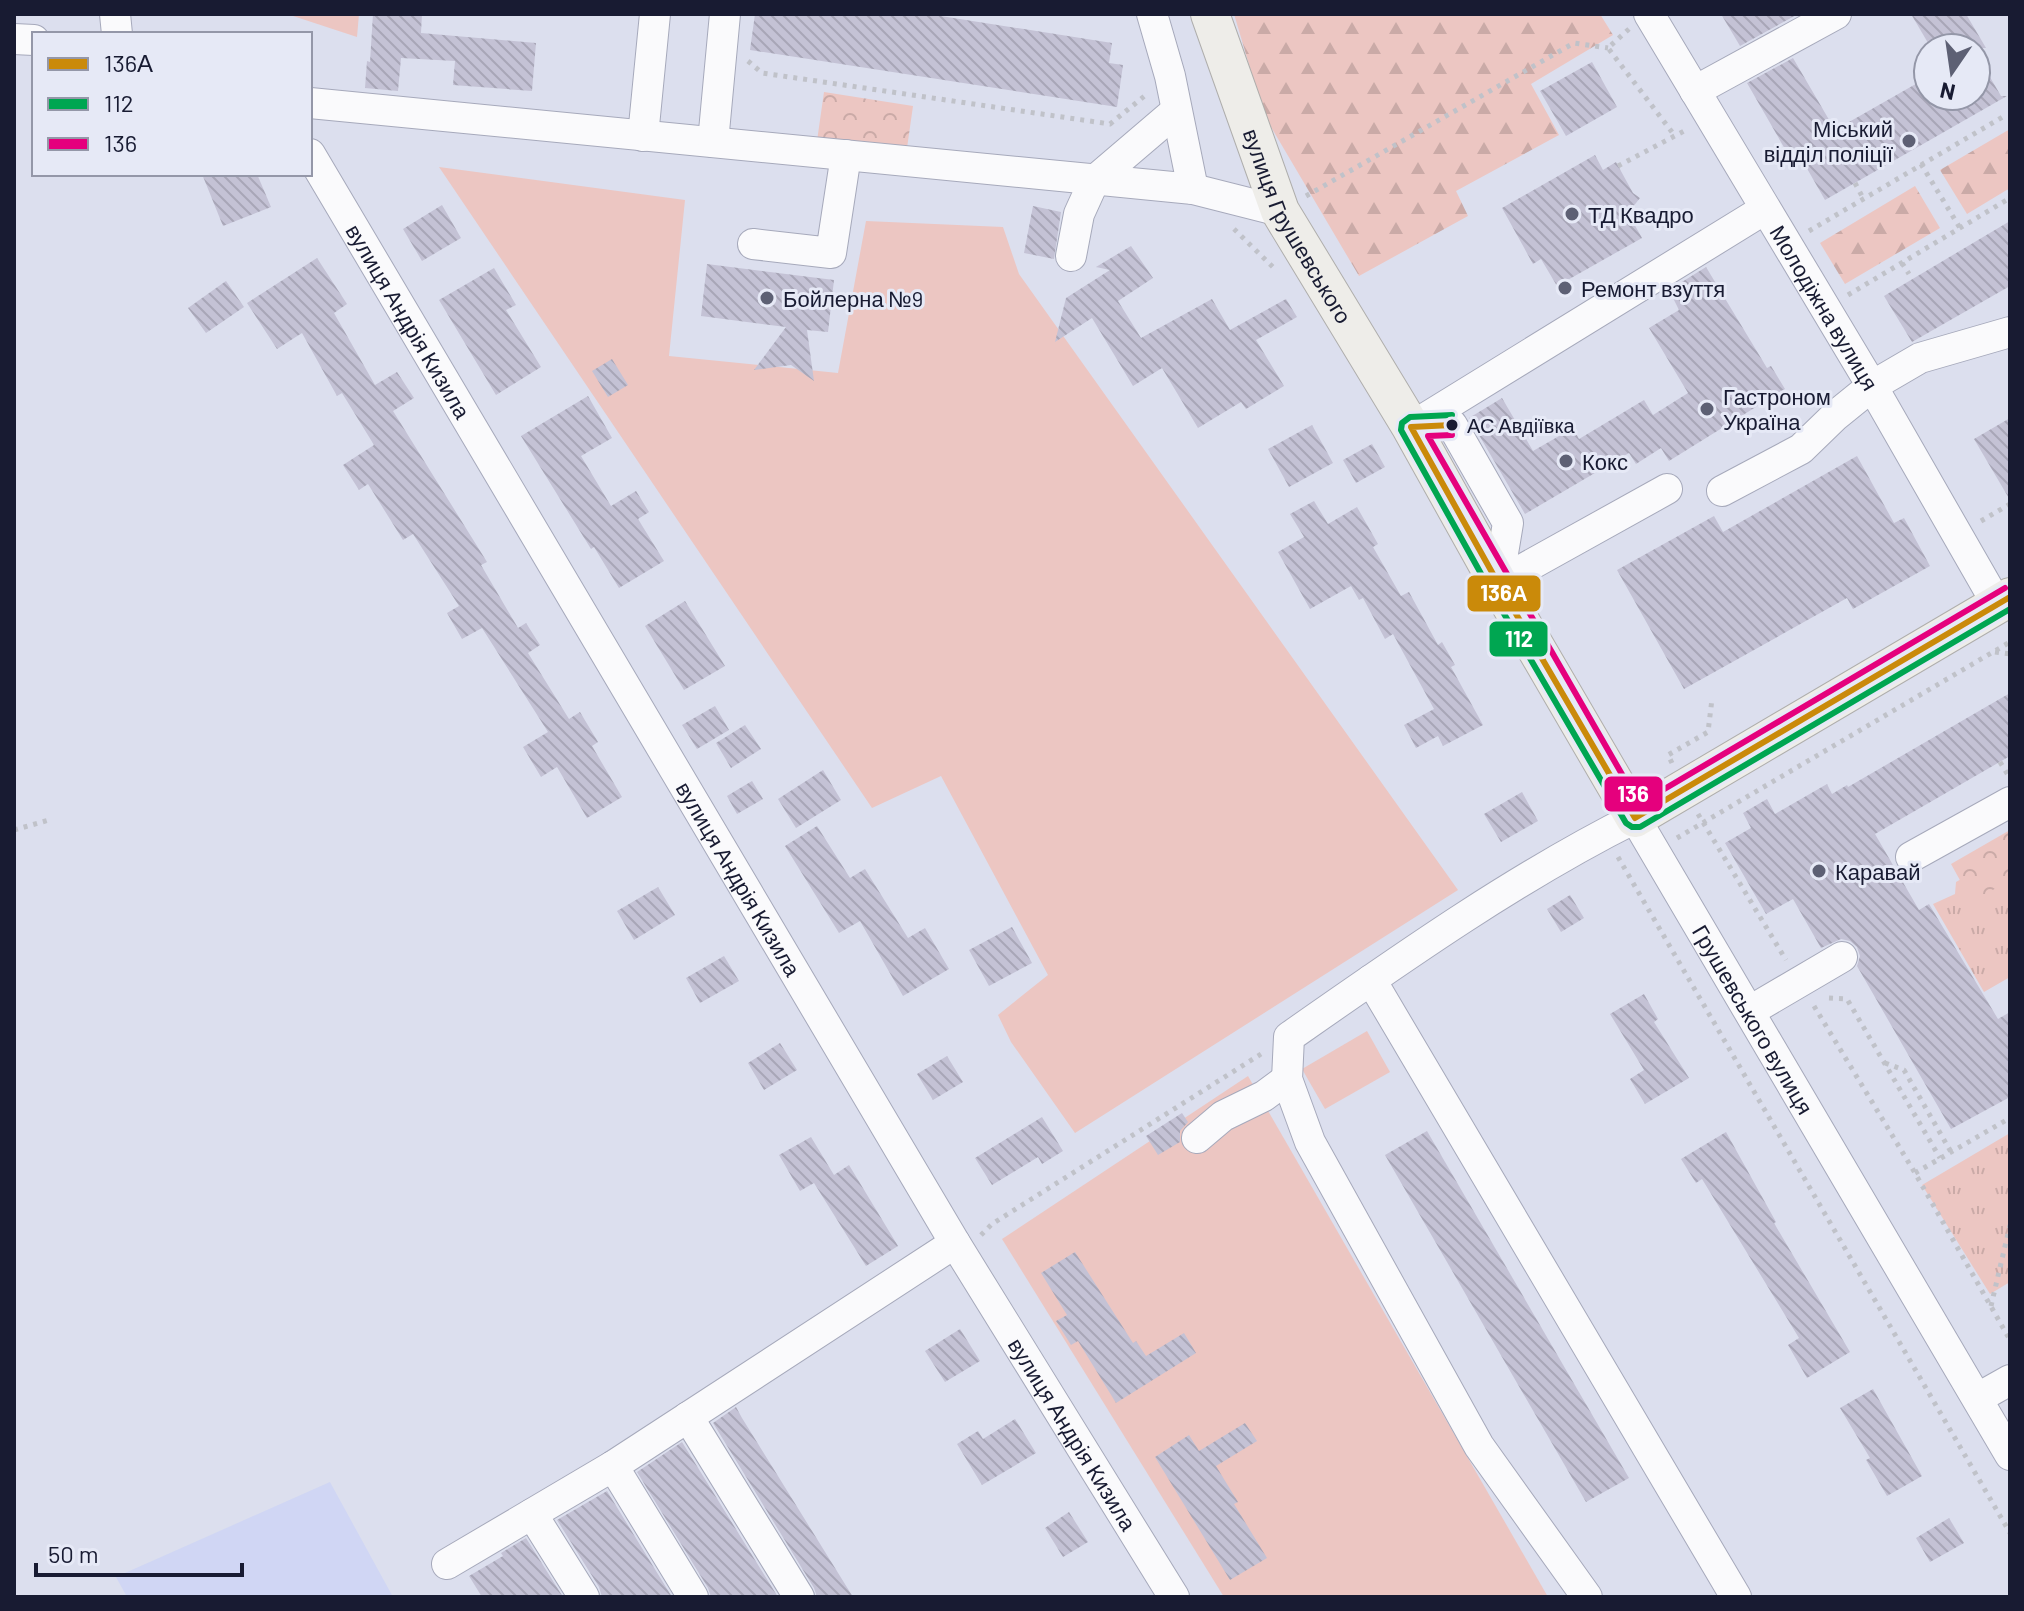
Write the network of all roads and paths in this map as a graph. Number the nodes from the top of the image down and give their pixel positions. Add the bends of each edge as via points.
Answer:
1 (655, 14) edge
2 (1152, 14) edge
3 (1210, 14) edge
4 (1836, 14) edge
5 (1643, 18) edge
6 (724, 27) edge
7 (1608, 48) junction
8 (1170, 76) junction
9 (1702, 104) junction
10 (312, 107) edge
11 (1176, 111) junction
12 (2006, 115) dead end
13 (643, 136) junction
14 (1675, 136) junction
15 (713, 142) junction
16 (846, 155) junction
17 (312, 157) edge
18 (1921, 164) junction
19 (1618, 166) dead end
20 (1094, 181) junction
21 (1855, 183) dead end
22 (1193, 189) junction
23 (1863, 198) junction
24 (2010, 198) edge
25 (1765, 209) junction
26 (1280, 211) junction
27 (1960, 228) junction
28 (1808, 231) dead end
29 (753, 244) dead end
30 (1071, 256) dead end
31 (1902, 263) junction
32 (1909, 274) dead end
33 (1847, 296) dead end
34 (2010, 332) edge
35 (1872, 386) junction
36 (1411, 427) junction
37 (1667, 489) dead end
38 (1722, 491) dead end
39 (1498, 583) junction
40 (2004, 600) edge
41 (2010, 642) edge
42 (1993, 652) junction
43 (2010, 654) edge
44 (1712, 699) dead end
45 (2000, 762) dead end
46 (2010, 778) edge
47 (1685, 788) junction
48 (2010, 802) edge
49 (1635, 818) junction
50 (49, 820) dead end
51 (1703, 823) junction
52 (14, 830) edge
53 (1655, 851) junction
54 (1911, 857) dead end
55 (1624, 869) dead end
56 (1842, 957) dead end
57 (1371, 980) junction
58 (1804, 990) junction
59 (1750, 1011) junction
60 (1289, 1037) junction
61 (1884, 1063) junction
62 (1287, 1079) junction
63 (1929, 1091) dead end
64 (1920, 1096) junction
65 (2010, 1118) edge
66 (1197, 1138) dead end
67 (1951, 1152) junction
68 (1940, 1158) junction
69 (1915, 1173) junction
70 (2010, 1225) edge
71 (955, 1243) junction
72 (1991, 1307) junction
73 (2010, 1340) edge
74 (2010, 1380) edge
75 (1978, 1398) junction
76 (688, 1417) junction
77 (2010, 1455) edge
78 (613, 1466) junction
79 (532, 1514) junction
80 (447, 1564) dead end
81 (584, 1597) edge
82 (693, 1597) edge
83 (799, 1597) edge
84 (1174, 1597) edge
85 (1587, 1597) edge
86 (1735, 1597) edge

1 - 13 street
2 - 8 street
3 - 26 main road, вулиця Грушевського
4 - 9 street
5 - 7 path
5 - 9 street, Молодіжна вулиця
6 - 8 path via 762,73 1110,124
6 - 15 street
7 - 14 path
7 - 26 path via 1574,43
8 - 11 street
9 - 14 path
9 - 25 street, Молодіжна вулиця
10 - 13 street
11 - 20 street
11 - 22 street
12 - 18 path
13 - 15 street
14 - 19 path
15 - 16 street
16 - 20 street
16 - 29 street via 831,253
17 - 71 street, вулиця Андрія Кизила
18 - 23 path
18 - 27 path
20 - 22 street
20 - 30 street via 1079,214
21 - 23 path
22 - 26 street
23 - 28 path
24 - 27 path
25 - 35 street, Молодіжна вулиця
25 - 36 street
26 - 36 main road, вулиця Грушевського
27 - 31 path
31 - 32 path
31 - 33 path
34 - 35 street via 1920,358
35 - 38 street via 1801,449
35 - 40 street, Молодіжна вулиця
36 - 39 main road, вулиця Грушевського
37 - 39 street
39 - 49 main road, Грушевського вулиця
40 - 47 main road
41 - 42 path
42 - 43 path
42 - 51 path
44 - 47 path via 1708,732 1668,755
45 - 46 path
47 - 49 main road
47 - 51 path
48 - 54 street
49 - 53 street, Грушевського вулиця
49 - 57 street via 1583,843
50 - 52 path
51 - 53 path
51 - 58 path
53 - 55 path
53 - 59 street, Грушевського вулиця
56 - 58 street
57 - 60 street
57 - 86 street
58 - 59 street
58 - 61 path via 1847,999
58 - 69 path
59 - 75 street, Грушевського вулиця
60 - 62 street
60 - 71 path via 992,1224 985,1234
61 - 64 path via 1904,1070
61 - 68 path
62 - 66 street via 1223,1116
62 - 85 street via 1310,1142 1479,1446
63 - 64 path
64 - 67 path
65 - 67 path
67 - 68 path
68 - 69 path
69 - 72 path
70 - 72 path
71 - 76 street
71 - 84 street, вулиця Андрія Кизила
72 - 73 path
74 - 75 street
75 - 77 street, Грушевського вулиця
76 - 78 street
76 - 83 street
78 - 79 street
78 - 82 street
79 - 80 street
79 - 81 street

